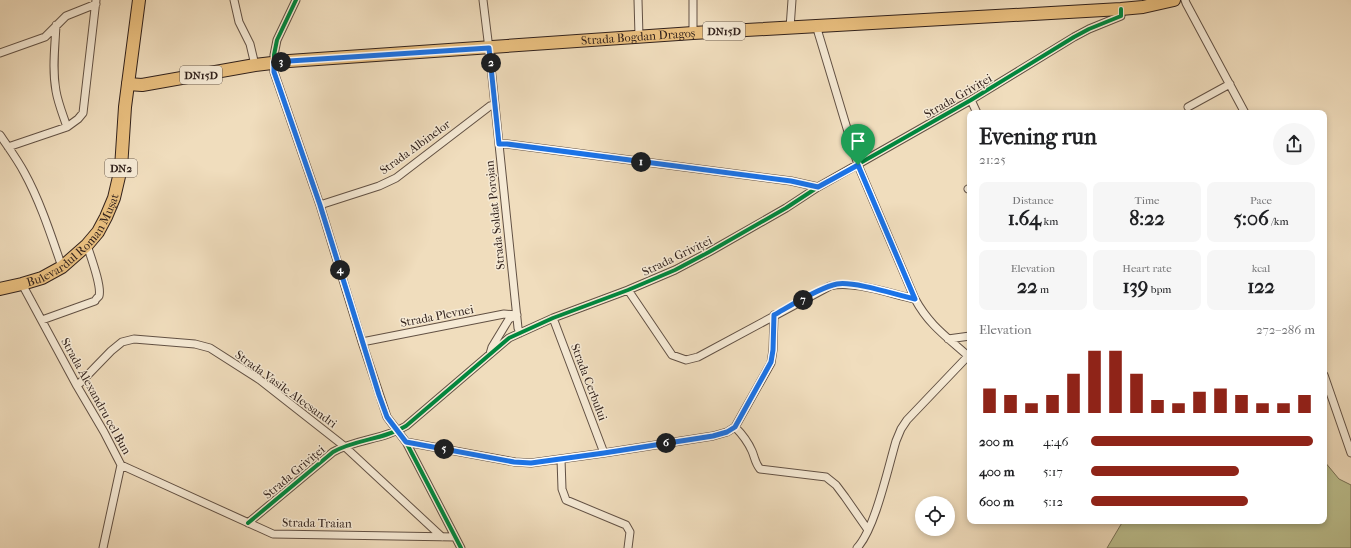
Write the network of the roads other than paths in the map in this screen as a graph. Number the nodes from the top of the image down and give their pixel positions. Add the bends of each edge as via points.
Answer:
1 (139, 0) edge
2 (234, 0) edge
3 (296, 0) edge
4 (483, 0) edge
5 (638, 0) edge
6 (693, 0) edge
7 (792, 0) edge
8 (1174, 0) edge
9 (1185, 0) edge
10 (96, 2) edge
11 (1121, 9) junction
12 (56, 25) junction
13 (818, 27) junction
14 (790, 28) junction
15 (693, 33) junction
16 (638, 36) junction
17 (489, 48) junction
18 (0, 53) edge
19 (274, 62) junction
20 (256, 65) junction
21 (128, 84) junction
22 (1230, 84) junction
23 (971, 100) junction
24 (495, 105) junction
25 (1188, 107) dead end
26 (976, 110) edge
27 (1244, 110) edge
28 (67, 127) junction
29 (0, 135) edge
30 (499, 144) junction
31 (8, 148) junction
32 (858, 165) junction
33 (818, 187) junction
34 (320, 205) junction
35 (86, 245) junction
36 (62, 267) junction
37 (22, 284) junction
38 (0, 289) edge
39 (628, 290) junction
40 (915, 299) junction
41 (517, 315) junction
42 (774, 315) junction
43 (553, 318) junction
44 (42, 320) junction
45 (520, 333) junction
46 (967, 336) edge
47 (948, 339) junction
48 (362, 342) junction
49 (967, 353) edge
50 (490, 354) junction
51 (967, 357) edge
52 (1327, 384) edge
53 (77, 386) junction
54 (735, 427) junction
55 (397, 432) junction
56 (406, 442) junction
57 (344, 446) junction
58 (604, 453) junction
59 (1351, 453) edge
60 (560, 459) junction
61 (122, 465) junction
62 (248, 523) junction
63 (868, 530) junction
64 (442, 536) junction
65 (455, 537) junction
66 (103, 548) edge
67 (461, 548) edge
68 (628, 548) edge
69 (857, 548) edge

1 - 21 main road, Bulevardul Roman Mușat / DN2
2 - 20 street via 239,22 250,44
3 - 19 street via 277,40
4 - 17 street, Strada Soldat Porojan
5 - 16 street
6 - 15 street
7 - 14 street
8 - 11 main road, Strada Bogdan Dragoș / DN15D
9 - 22 street
10 - 12 street via 66,16
10 - 28 street via 82,113 78,120
11 - 13 main road, Strada Bogdan Dragoș / DN15D
11 - 23 street, Strada Griviței via 1121,16 1074,37
12 - 18 street via 45,37
12 - 28 street via 56,88
13 - 14 main road, Strada Bogdan Dragoș / DN15D
13 - 32 street
14 - 15 main road, Strada Bogdan Dragoș / DN15D
15 - 16 main road, Strada Bogdan Dragoș / DN15D
16 - 17 main road, Strada Bogdan Dragoș / DN15D
17 - 19 main road, Strada Bogdan Dragoș / DN15D
17 - 24 street, Strada Soldat Porojan
19 - 20 main road, Strada Bogdan Dragoș / DN15D
19 - 34 street via 274,72
20 - 21 main road, Strada Bogdan Dragoș / DN15D via 142,85
21 - 35 main road, Bulevardul Roman Mușat / DN2 via 121,168 114,198 98,232
22 - 25 street
22 - 27 street
23 - 26 street
23 - 32 street, Strada Griviței
24 - 30 street, Strada Soldat Porojan
24 - 34 street, Strada Albinelor via 490,106 396,178
28 - 31 street
29 - 31 street
30 - 33 street via 791,181
30 - 41 street, Strada Soldat Porojan
31 - 36 street via 33,191
32 - 33 street, Strada Griviței
32 - 40 street
33 - 39 street, Strada Griviței via 709,252
34 - 48 street
35 - 36 main road, Bulevardul Roman Mușat / DN2
35 - 44 street via 97,276 100,290 98,296 95,301
36 - 37 main road, Bulevardul Roman Mușat / DN2 via 42,278
37 - 38 main road, Bulevardul Roman Mușat / DN2
37 - 44 street, Strada Alexandru cel Bun
39 - 42 street via 672,355 686,360 698,357
39 - 43 street, Strada Griviței
40 - 42 street via 856,285 838,284 823,289
40 - 47 street via 927,319
41 - 45 street, Strada Soldat Porojan
41 - 48 street, Strada Plevnei via 504,314
41 - 50 street, Strada Griviței via 509,319 492,346
42 - 54 street via 771,362
43 - 45 street, Strada Griviței
43 - 58 street, Strada Cerbului
44 - 53 street, Strada Alexandru cel Bun
45 - 50 street, Strada Griviței via 509,338
46 - 47 street
47 - 49 street
48 - 55 street via 387,417
50 - 55 street, Strada Griviței
51 - 63 street via 901,429
52 - 59 street
53 - 57 street, Strada Vasile Alecsandri via 122,342 134,339 195,344 210,348 260,380
53 - 61 street, Strada Alexandru cel Bun
54 - 58 street via 713,436
54 - 63 street via 742,433 760,469 826,477 836,484
55 - 56 street
55 - 57 street, Strada Griviței
56 - 60 street via 514,462 531,463
56 - 65 street
57 - 62 street, Strada Griviței via 333,452
57 - 64 street, Strada Vasile Alecsandri
58 - 60 street
60 - 68 street via 562,489 566,500 626,525 630,532
61 - 62 street, Strada Traian
61 - 66 street, Strada Alexandru cel Bun
62 - 64 street, Strada Traian via 273,534
63 - 69 street
64 - 65 street, Strada Traian
65 - 67 street

